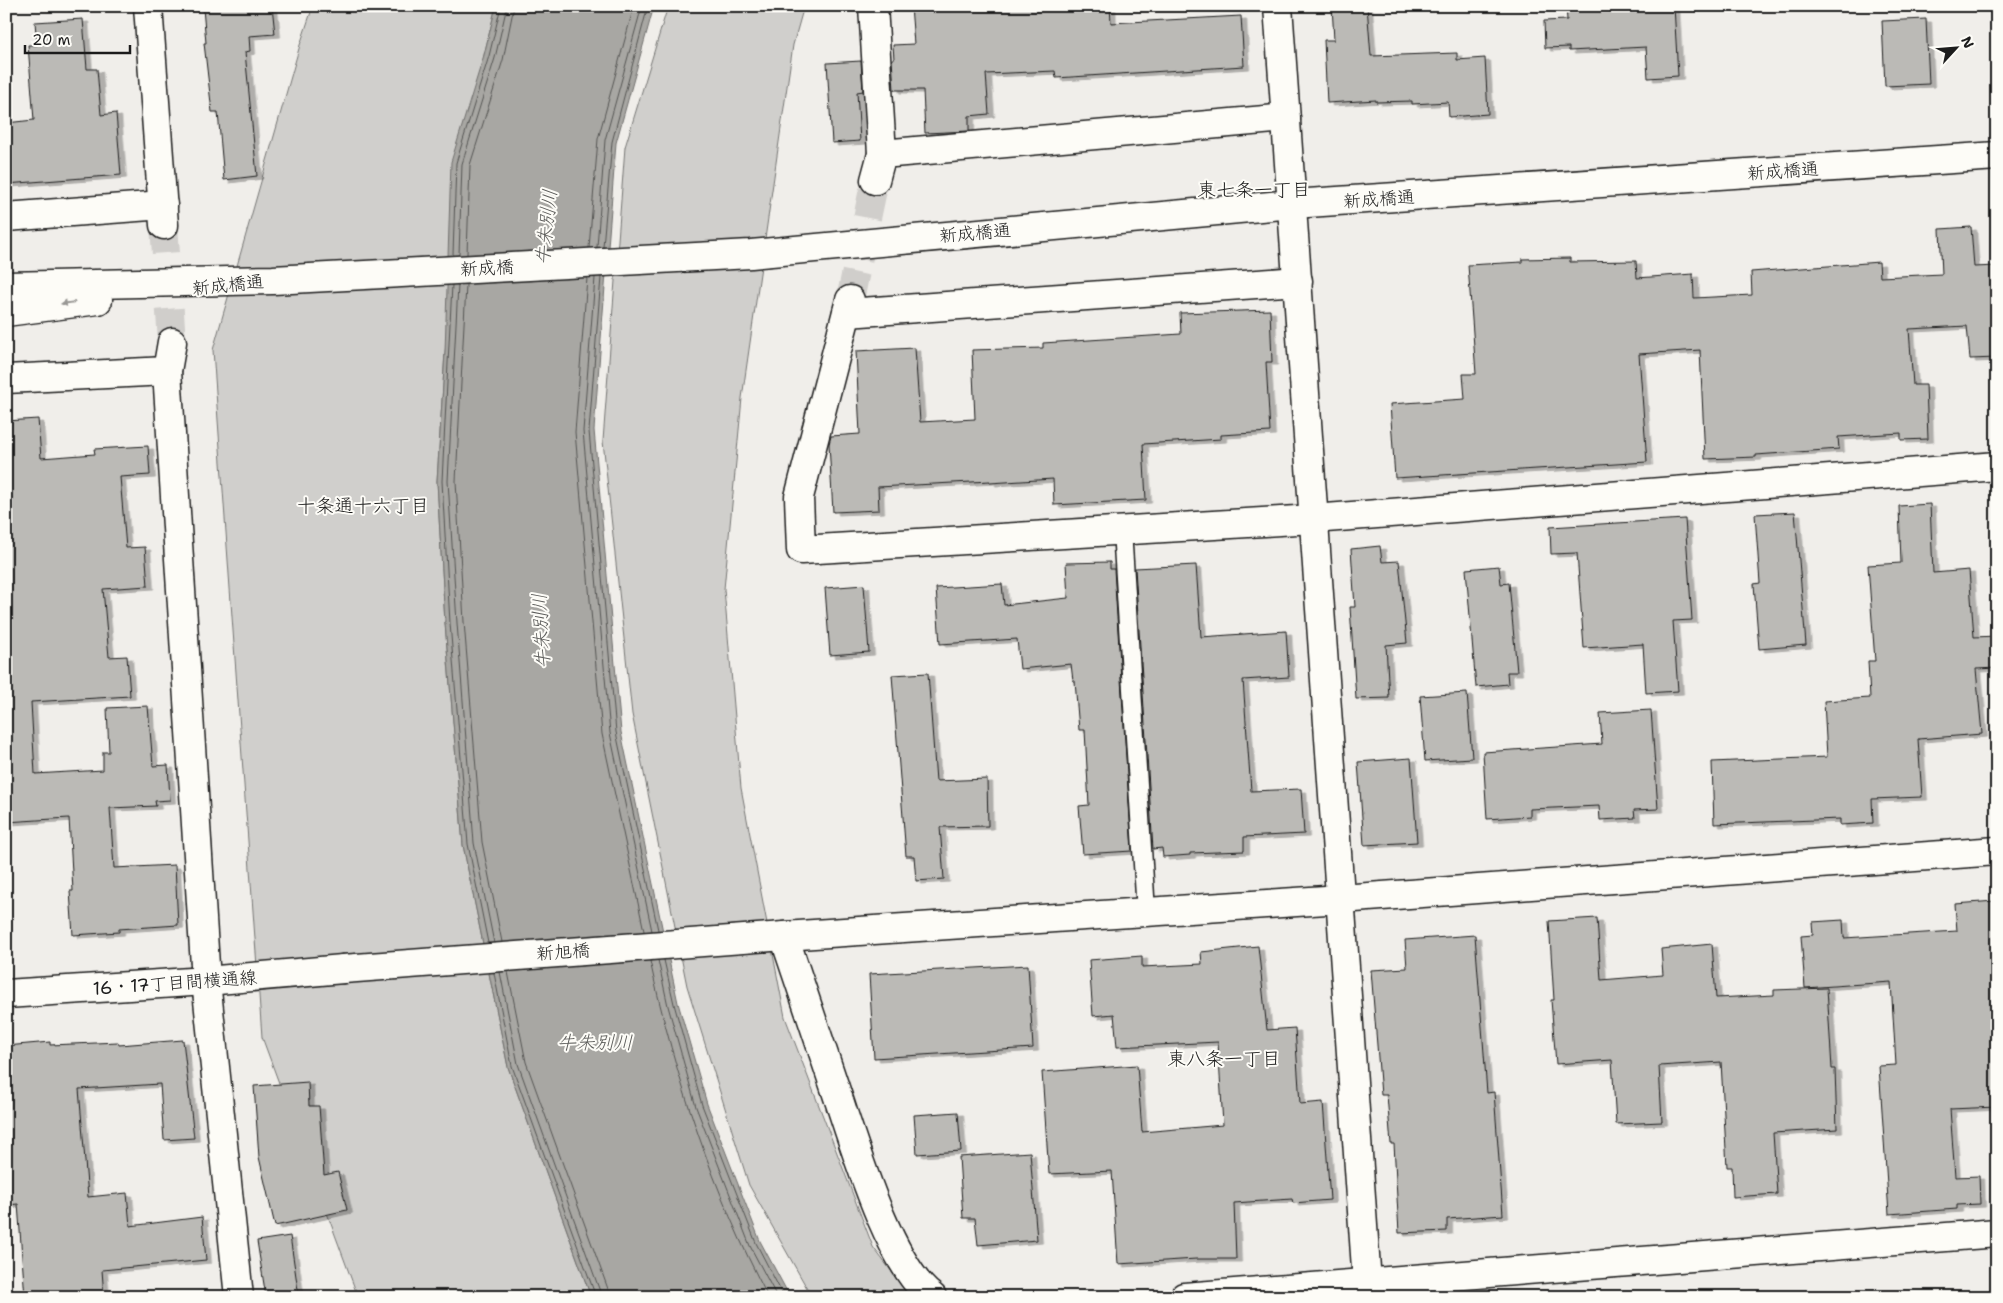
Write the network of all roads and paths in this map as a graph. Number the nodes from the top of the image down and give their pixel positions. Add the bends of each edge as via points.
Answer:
1 (148, 6) edge
2 (873, 6) edge
3 (1278, 6) edge
4 (1286, 118) junction
5 (1997, 156) edge
6 (1293, 204) junction
7 (6, 217) edge
8 (756, 253) joint
9 (273, 280) junction
10 (1298, 281) junction
11 (6, 286) edge
12 (6, 312) edge
13 (172, 342) tunnel mouth
14 (167, 371) junction
15 (6, 378) edge
16 (1997, 466) edge
17 (1313, 519) junction
18 (1122, 530) junction
19 (1997, 851) edge
20 (1341, 899) junction
21 (1146, 912) junction
22 (784, 936) junction
23 (343, 969) joint
24 (206, 981) junction
25 (6, 994) edge
26 (1997, 1233) edge
27 (1367, 1283) junction
28 (239, 1297) edge
29 (932, 1297) edge
30 (1184, 1297) edge

1 - 7 street via 163,215
2 - 4 street via 879,167
3 - 4 street
4 - 6 street
5 - 6 street, 新成橋通
6 - 8 street, 新成橋通
6 - 10 street
8 - 9 street, 新成橋
9 - 11 street, 新成橋通
9 -> 12 street, 新成橋通
10 - 17 street
10 - 18 street via 849,307 799,497 801,550
13 - 14 street
14 - 15 street
14 - 24 street
16 - 17 street
17 - 18 street
17 - 20 street
18 - 21 lane
19 - 20 street, 新旭橋
20 - 21 street, 新旭橋
20 - 27 street
21 - 22 street, 新旭橋
22 - 23 street, 新旭橋
22 - 29 street via 875,1203 896,1249 912,1275
23 - 24 street, 16・17丁目間横通線
24 - 25 street, 16・17丁目間横通線
24 - 28 street
26 - 27 street
27 - 30 street

